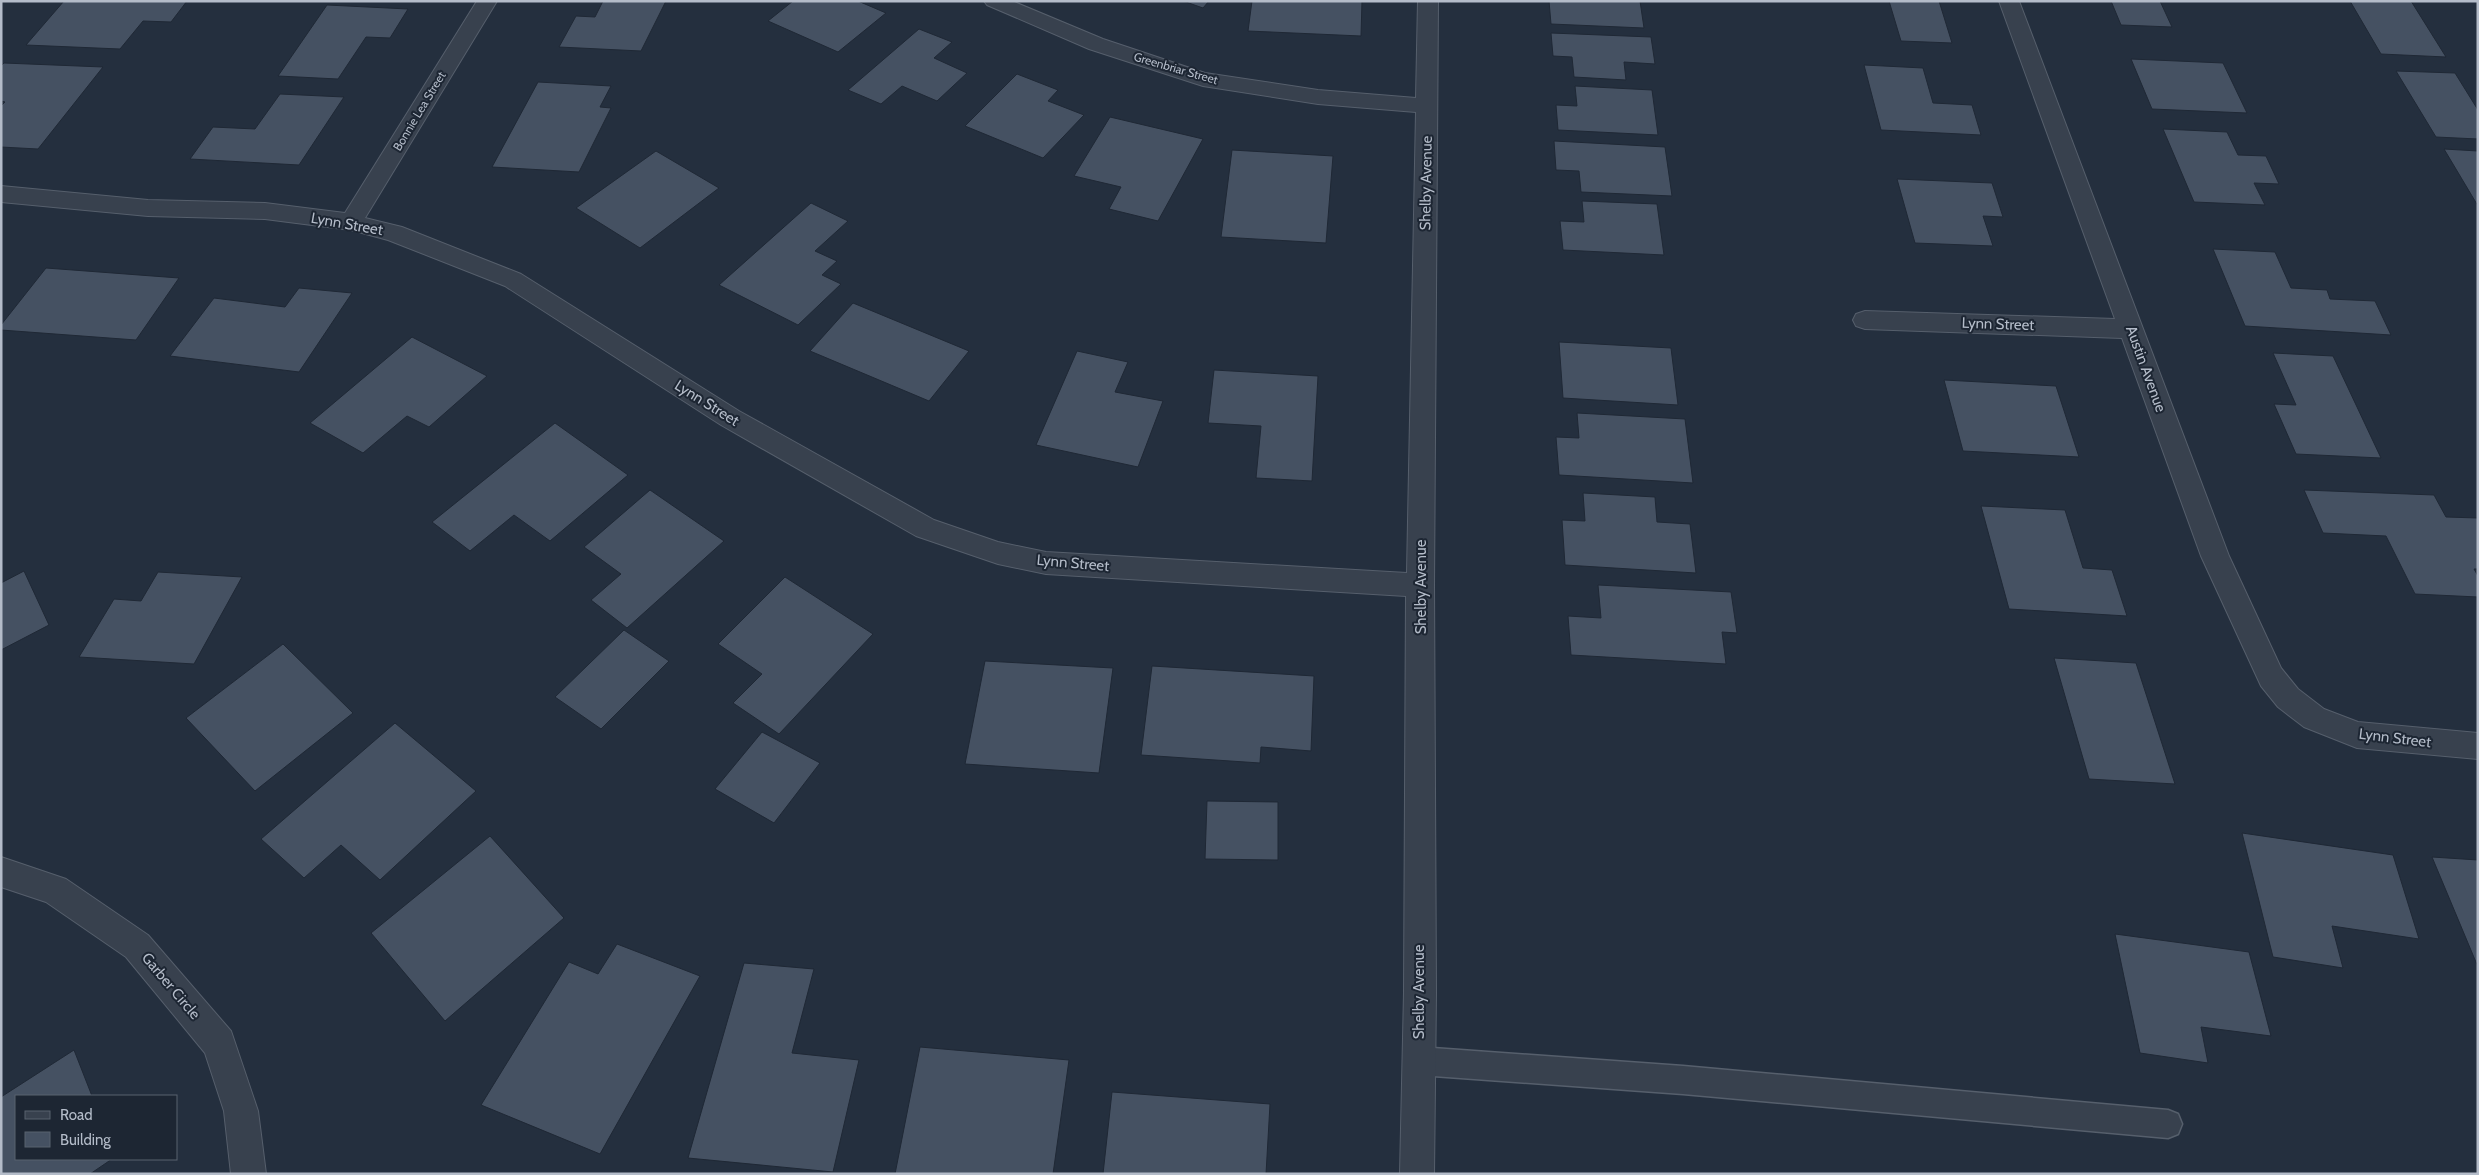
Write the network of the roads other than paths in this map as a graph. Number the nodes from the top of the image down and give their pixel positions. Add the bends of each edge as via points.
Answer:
1 (487, 1) edge
2 (994, 1) edge
3 (1428, 1) edge
4 (2009, 1) edge
5 (1427, 106) junction
6 (1, 194) edge
7 (351, 222) junction
8 (1865, 320) dead end
9 (2131, 330) junction
10 (1420, 585) junction
11 (2314, 718) joint
12 (2478, 746) edge
13 (1, 872) edge
14 (1419, 1061) junction
15 (2168, 1124) dead end
16 (249, 1174) edge
17 (1417, 1174) edge

1 - 7 street, Bonnie Lea Street
2 - 5 street, Greenbriar Street via 1096,44 1203,78 1318,96
3 - 5 street, Shelby Avenue
4 - 9 street, Austin Avenue
5 - 10 street, Shelby Avenue
6 - 7 street, Lynn Street via 148,208 265,211
7 - 10 street, Lynn Street via 394,233 513,280 730,418 934,531 998,553 1046,563
8 - 9 street, Lynn Street
9 - 11 street, Austin Avenue via 2215,556 2271,677 2288,698
10 - 14 street, Shelby Avenue
11 - 12 street, Lynn Street via 2357,735
13 - 16 street, Garber Circle via 55,890 137,946 219,1044 241,1111
14 - 15 lane via 1683,1080
14 - 17 street, Shelby Avenue

